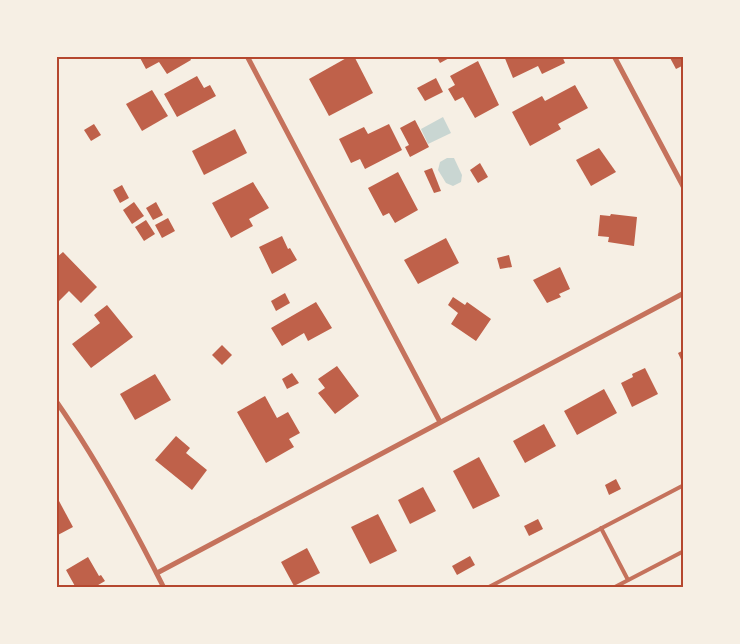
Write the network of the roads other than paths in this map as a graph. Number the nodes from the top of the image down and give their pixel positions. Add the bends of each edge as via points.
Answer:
1 (247, 56) edge
2 (614, 56) edge
3 (684, 188) edge
4 (684, 294) edge
5 (56, 401) edge
6 (440, 422) junction
7 (684, 485) edge
8 (601, 528) junction
9 (684, 551) edge
10 (157, 573) junction
11 (628, 580) junction
12 (164, 588) edge
13 (487, 588) edge
14 (613, 588) edge

1 - 6 street
2 - 3 street
4 - 6 street
5 - 10 street via 85,445
6 - 10 street
7 - 8 lane
8 - 11 lane
8 - 13 lane
9 - 11 lane
10 - 12 street
11 - 14 lane

